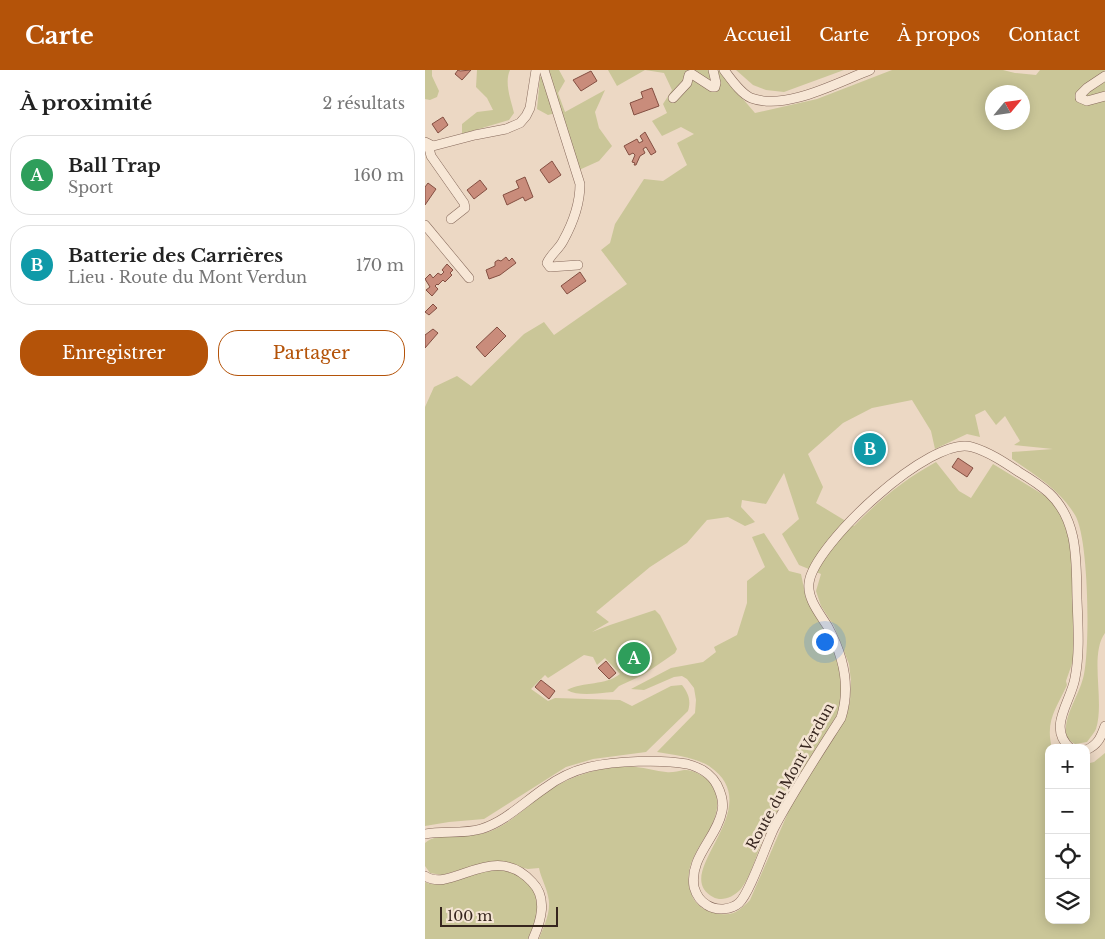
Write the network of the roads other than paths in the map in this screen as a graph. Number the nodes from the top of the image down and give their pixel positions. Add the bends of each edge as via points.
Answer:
1 (536, 70) edge
2 (544, 70) edge
3 (713, 70) edge
4 (724, 70) edge
5 (870, 70) edge
6 (857, 73) edge
7 (1105, 76) edge
8 (1105, 96) edge
9 (673, 98) dead end
10 (427, 143) edge
11 (451, 219) dead end
12 (425, 225) edge
13 (578, 265) dead end
14 (469, 278) dead end
15 (1105, 726) edge
16 (1065, 744) edge
17 (1090, 748) edge
18 (425, 834) edge
19 (425, 876) edge
20 (533, 939) edge

1 - 10 street via 529,108 519,123 433,146
2 - 13 street via 580,184 580,198 571,224 547,263 550,267
3 - 9 street via 715,87 692,74
4 - 6 street via 749,97 761,100 798,98
5 - 6 street
7 - 8 street via 1087,88 1080,98 1087,101
10 - 11 street via 431,156 465,202 465,208
12 - 14 street
15 - 17 street via 1100,740
16 - 18 street, Route du Mont Verdun via 1060,723 1075,682 1079,659 1076,562 1071,527 1063,510 1036,483 981,450 957,446 916,465 894,481 845,528 811,572 809,592 838,649 846,679 846,704 841,718 775,827 746,893 738,903 720,909 707,906 695,892 693,872 723,809 714,779 688,764 645,762 589,767 558,779 490,825 480,829
19 - 20 street via 442,880 496,865 522,873 535,884 540,894 542,913

